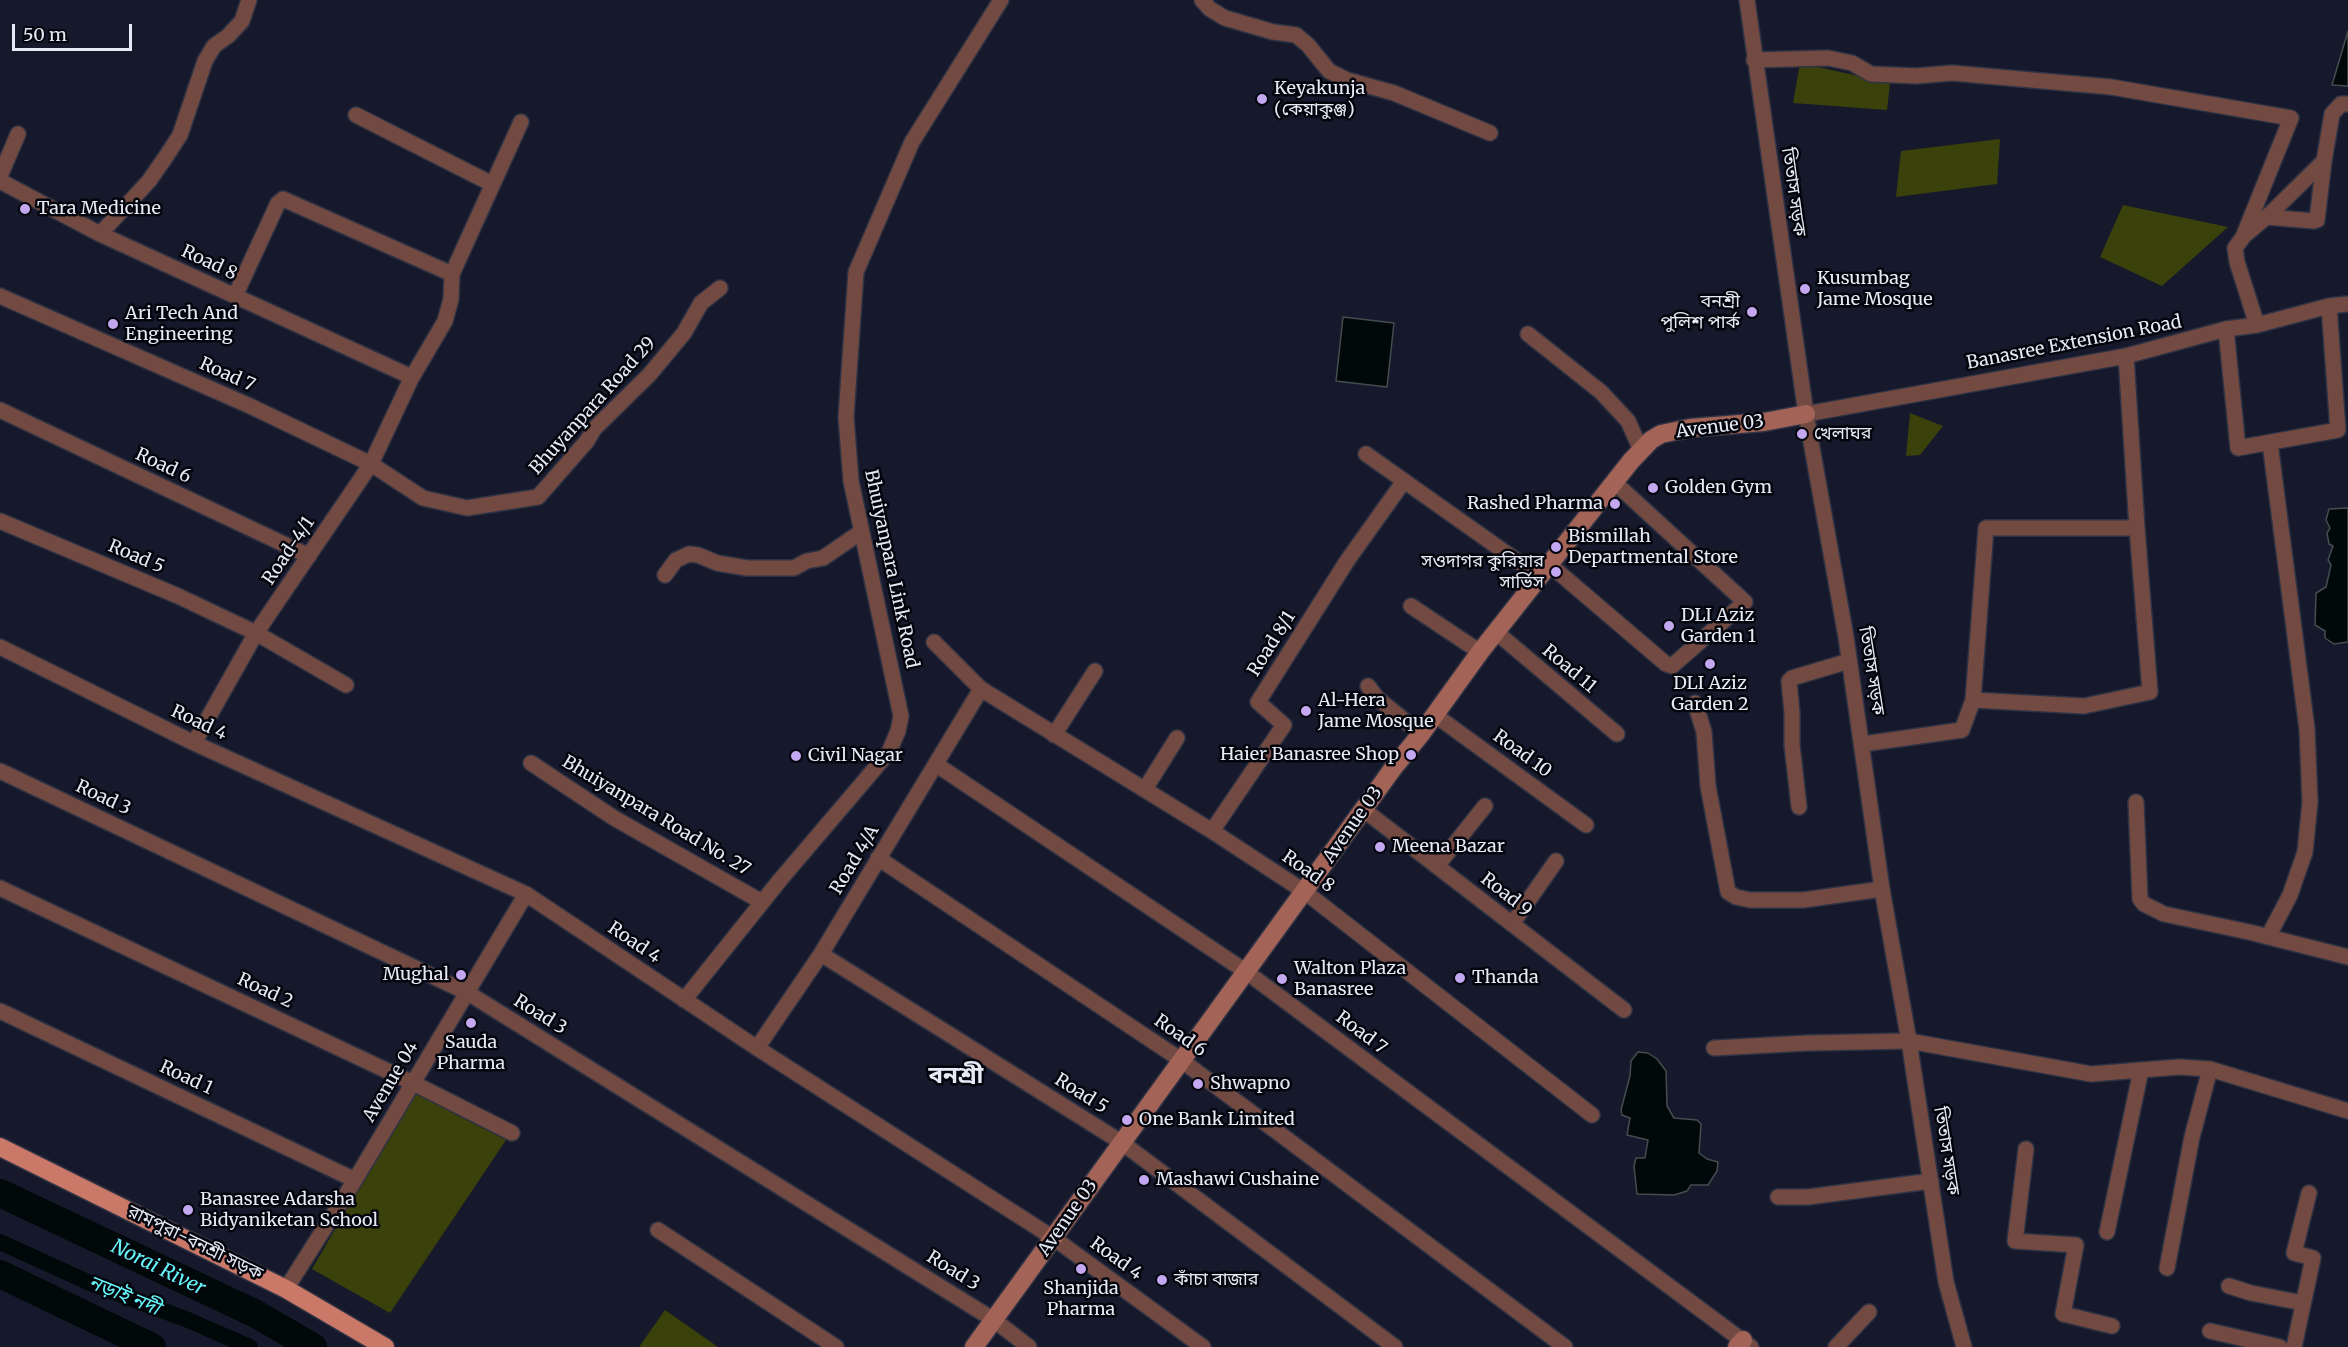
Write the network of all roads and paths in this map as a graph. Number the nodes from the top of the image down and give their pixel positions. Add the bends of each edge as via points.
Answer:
1 (249, 0) edge
2 (1001, 0) edge
3 (1202, 0) edge
4 (1747, 0) edge
5 (1754, 60) junction
6 (2348, 104) edge
7 (356, 116) dead end
8 (521, 122) dead end
9 (1490, 133) dead end
10 (18, 134) dead end
11 (2324, 161) junction
12 (0, 176) edge
13 (0, 181) edge
14 (492, 184) junction
15 (2266, 217) junction
16 (100, 234) junction
17 (2243, 237) junction
18 (452, 274) junction
19 (720, 288) dead end
20 (0, 296) edge
21 (235, 296) junction
22 (2348, 304) edge
23 (2329, 306) junction
24 (2257, 325) junction
25 (2226, 329) junction
26 (1528, 334) dead end
27 (2126, 356) junction
28 (408, 377) junction
29 (0, 410) edge
30 (1806, 414) junction
31 (2343, 430) edge
32 (2270, 443) junction
33 (1641, 450) junction
34 (1366, 454) dead end
35 (371, 464) junction
36 (1404, 481) junction
37 (1614, 482) junction
38 (0, 521) edge
39 (2137, 528) junction
40 (861, 532) junction
41 (309, 556) junction
42 (1545, 571) junction
43 (665, 575) dead end
44 (1411, 606) dead end
45 (1496, 632) junction
46 (256, 633) junction
47 (934, 642) dead end
48 (0, 647) edge
49 (1480, 652) junction
50 (1849, 661) junction
51 (1095, 671) dead end
52 (346, 685) dead end
53 (1368, 686) dead end
54 (981, 689) junction
55 (1973, 700) junction
56 (1695, 703) dead end
57 (1435, 715) junction
58 (1421, 734) junction
59 (1617, 734) dead end
60 (1054, 735) junction
61 (1177, 738) dead end
62 (194, 742) junction
63 (1863, 744) junction
64 (531, 763) dead end
65 (937, 765) junction
66 (0, 771) edge
67 (1145, 789) junction
68 (2136, 802) dead end
69 (1485, 806) dead end
70 (1799, 807) dead end
71 (1364, 810) junction
72 (1586, 825) dead end
73 (1212, 831) junction
74 (878, 858) junction
75 (1556, 861) dead end
76 (1437, 866) junction
77 (0, 888) edge
78 (1882, 888) junction
79 (1305, 892) junction
80 (526, 894) junction
81 (762, 902) junction
82 (1512, 924) junction
83 (2268, 937) junction
84 (821, 954) junction
85 (2348, 957) edge
86 (1245, 971) junction
87 (468, 993) junction
88 (684, 1000) junction
89 (1624, 1010) dead end
90 (0, 1011) edge
91 (1909, 1041) junction
92 (757, 1048) junction
93 (1714, 1048) dead end
94 (1181, 1060) junction
95 (2210, 1069) junction
96 (2141, 1070) junction
97 (413, 1083) junction
98 (2348, 1111) edge
99 (1592, 1115) dead end
100 (512, 1133) dead end
101 (1121, 1142) junction
102 (0, 1147) edge
103 (2026, 1149) dead end
104 (355, 1180) junction
105 (1931, 1180) junction
106 (2308, 1193) dead end
107 (1778, 1197) dead end
108 (658, 1230) dead end
109 (2108, 1232) dead end
110 (1055, 1239) junction
111 (2167, 1268) dead end
112 (2229, 1286) dead end
113 (286, 1289) junction
114 (2303, 1303) junction
115 (1869, 1312) dead end
116 (994, 1320) junction
117 (2112, 1326) dead end
118 (2210, 1331) dead end
119 (1744, 1345) edge
120 (385, 1347) edge
121 (836, 1347) edge
122 (974, 1347) edge
123 (1029, 1347) edge
124 (1203, 1347) edge
125 (1395, 1347) edge
126 (1565, 1347) edge
127 (1836, 1347) edge
128 (1964, 1347) edge
129 (2280, 1347) edge
130 (2294, 1347) edge

1 - 16 street via 242,21 214,46 205,61 180,135 149,181
2 - 40 street, Bhuiyanpara Link Road via 912,142 856,272 846,417 851,481
3 - 9 street via 1225,18 1296,35 1329,71 1347,80 1394,93
4 - 5 street, তিতাস সড়ক
5 - 17 street via 1828,58 1852,63 1871,74 1953,73 2111,87 2292,118
5 - 30 street, তিতাস সড়ক
6 - 11 street via 2341,104 2332,114
7 - 14 street
8 - 14 street, Road-4/1
10 - 12 street
11 - 15 street
11 - 15 street via 2317,220
13 - 16 street, Road 8
14 - 18 street, Road-4/1
15 - 17 street
16 - 21 street, Road 8
17 - 24 street via 2235,248 2237,262
18 - 21 street via 283,199
18 - 28 street, Road-4/1 via 445,321
19 - 35 street, Bhuyanpara Road 29 via 701,303 684,333 650,374 594,429 538,497 467,508 423,498
20 - 35 street, Road 7
21 - 28 street, Road 8
22 - 23 street, Banasree Extension Road
23 - 24 street, Banasree Extension Road
23 - 31 street
24 - 25 street, Banasree Extension Road
25 - 27 street, Banasree Extension Road
25 - 32 street via 2238,448
26 - 33 street via 1601,392 1628,421
27 - 30 street, Banasree Extension Road
27 - 39 street
28 - 35 street, Road-4/1
29 - 41 street, Road 6
30 - 33 street, Avenue 03 via 1660,434
30 - 50 street, তিতাস সড়ক
31 - 32 street
32 - 83 street via 2307,729 2310,802 2305,852 2290,895
33 - 37 street, Avenue 03
34 - 36 street
35 - 41 street, Road-4/1
36 - 42 street
36 - 73 street, Road 8/1 via 1347,561 1258,702 1284,725
37 - 42 street, Avenue 03
37 - 42 street via 1745,602 1672,666
38 - 46 street, Road 5
39 - 55 street via 1986,528
39 - 55 street via 2150,692 2084,706
40 - 43 street via 823,558 794,568 747,568 717,564 688,554
40 - 81 street, Bhuiyanpara Link Road via 901,716 898,731 889,752
41 - 46 street, Road-4/1
42 - 45 street, Avenue 03
44 - 49 street
45 - 49 street, Avenue 03
45 - 59 street, Road 11
46 - 52 street, Road 5
46 - 62 street, Road-4/1
47 - 54 street, Road 8
48 - 62 street, Road 4
49 - 57 street, Avenue 03
50 - 63 street, তিতাস সড়ক
50 - 70 street via 1789,681
51 - 60 street
53 - 58 street
54 - 60 street, Road 8
54 - 65 street, Road 4/A
55 - 63 street via 1962,730
56 - 78 street via 1704,732 1710,798 1728,892 1750,900 1803,900
57 - 58 street, Avenue 03
57 - 72 street, Road 10
58 - 71 street, Avenue 03
60 - 67 street, Road 8
61 - 67 street
62 - 80 street, Road 4
63 - 78 street, তিতাস সড়ক
64 - 81 street, Bhuiyanpara Road No. 27 via 614,818
65 - 74 street, Road 4/A
65 - 86 street, Road 7
66 - 87 street, Road 3
67 - 73 street, Road 8
68 - 83 street via 2140,899 2144,904 2164,914
69 - 76 street
71 - 76 street, Road 9
71 - 79 street, Avenue 03
73 - 79 street, Road 8
74 - 84 street, Road 4/A
74 - 94 street, Road 6
75 - 82 street
76 - 82 street, Road 9
77 - 97 street, Road 2
78 - 91 street, তিতাস সড়ক
79 - 86 street, Avenue 03
79 - 99 street, Road 8
80 - 87 street, Avenue 04
80 - 88 street, Road 4
81 - 88 street, Bhuiyanpara Link Road
82 - 89 street, Road 9
83 - 85 street
84 - 92 street, Road 4/A
84 - 101 street, Road 5
86 - 94 street, Avenue 03
86 - 119 street, Road 7
87 - 97 street, Avenue 04
87 - 116 street, Road 3
88 - 92 street, Road 4
90 - 104 street, Road 1
91 - 93 street
91 - 96 street via 2091,1074
91 - 105 street, তিতাস সড়ক
92 - 110 street, Road 4
94 - 101 street, Avenue 03
94 - 126 street, Road 6
95 - 96 street
95 - 98 street
95 - 111 street via 2192,1137
96 - 109 street
97 - 100 street, Road 2
97 - 104 street, Avenue 04
101 - 110 street, Avenue 03
101 - 125 street, Road 5
102 - 113 main road, রামপুরা-বনশ্রী সড়ক
103 - 117 street via 2015,1242 2076,1245 2063,1314
104 - 113 street, Avenue 04
105 - 107 street via 1809,1197
105 - 128 street, তিতাস সড়ক via 1946,1282
106 - 114 street via 2294,1253 2313,1258
108 - 121 street
110 - 116 street, Avenue 03
110 - 124 street, Road 4
112 - 114 street
113 - 120 main road, রামপুরা-বনশ্রী সড়ক
114 - 130 street
115 - 127 street
116 - 122 street, Avenue 03
116 - 123 street, Road 3
118 - 129 street

